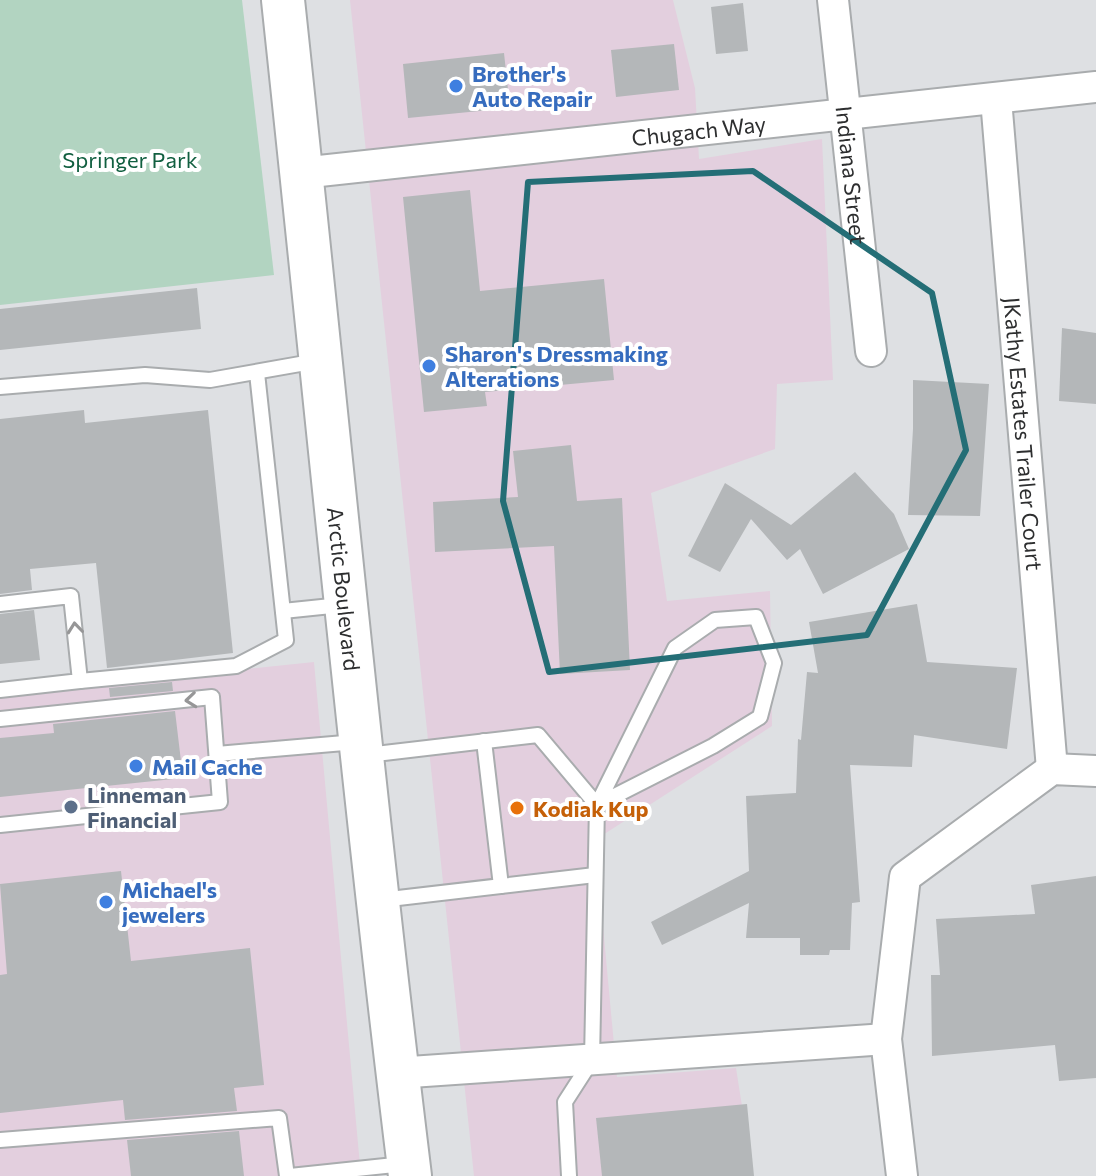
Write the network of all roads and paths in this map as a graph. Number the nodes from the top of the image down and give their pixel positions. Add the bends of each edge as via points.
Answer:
1 (283, 0) edge
2 (833, 0) edge
3 (1096, 87) edge
4 (996, 99) junction
5 (847, 116) junction
6 (301, 173) junction
7 (871, 351) dead end
8 (321, 360) junction
9 (257, 373) junction
10 (0, 387) edge
11 (0, 604) edge
12 (346, 605) junction
13 (283, 611) junction
14 (80, 681) junction
15 (0, 690) edge
16 (0, 719) edge
17 (484, 741) junction
18 (362, 749) junction
19 (217, 754) junction
20 (1052, 769) junction
21 (1096, 771) edge
22 (597, 805) junction
23 (0, 825) edge
24 (595, 875) junction
25 (501, 886) junction
26 (378, 901) junction
27 (886, 1039) junction
28 (592, 1060) junction
29 (396, 1073) junction
30 (0, 1140) edge
31 (409, 1170) edge
32 (288, 1176) edge
33 (569, 1176) edge
34 (902, 1176) edge

1 - 6 main road, Arctic Boulevard
2 - 5 street, Indiana Street
3 - 4 street, Chugach Way
4 - 5 street, Chugach Way
4 - 20 street, JKathy Estates Trailer Court
5 - 6 street, Chugach Way
5 - 7 street, Indiana Street
6 - 8 main road, Arctic Boulevard
8 - 9 lane
8 - 12 main road, Arctic Boulevard
9 - 10 lane via 210,380 145,375
9 - 13 lane
14 -> 11 lane via 71,596
12 - 13 lane
12 - 18 main road, Arctic Boulevard
13 - 14 lane via 286,640 236,666
14 - 15 lane
19 -> 16 lane via 212,697
17 - 18 lane
17 - 22 lane via 538,735
17 - 25 lane
18 - 19 lane
18 - 26 main road, Arctic Boulevard
19 - 23 lane via 220,802
20 - 21 street
20 - 27 street via 905,877
22 - 22 lane via 760,717 774,663 756,617 715,620 675,648
22 - 24 lane
24 - 25 lane
24 - 28 lane
25 - 26 lane
26 - 29 main road, Arctic Boulevard
27 - 28 street
27 - 34 street
28 - 29 street
28 - 33 lane via 565,1102
29 - 31 main road, Arctic Boulevard
30 - 32 lane via 279,1118
31 - 32 lane

